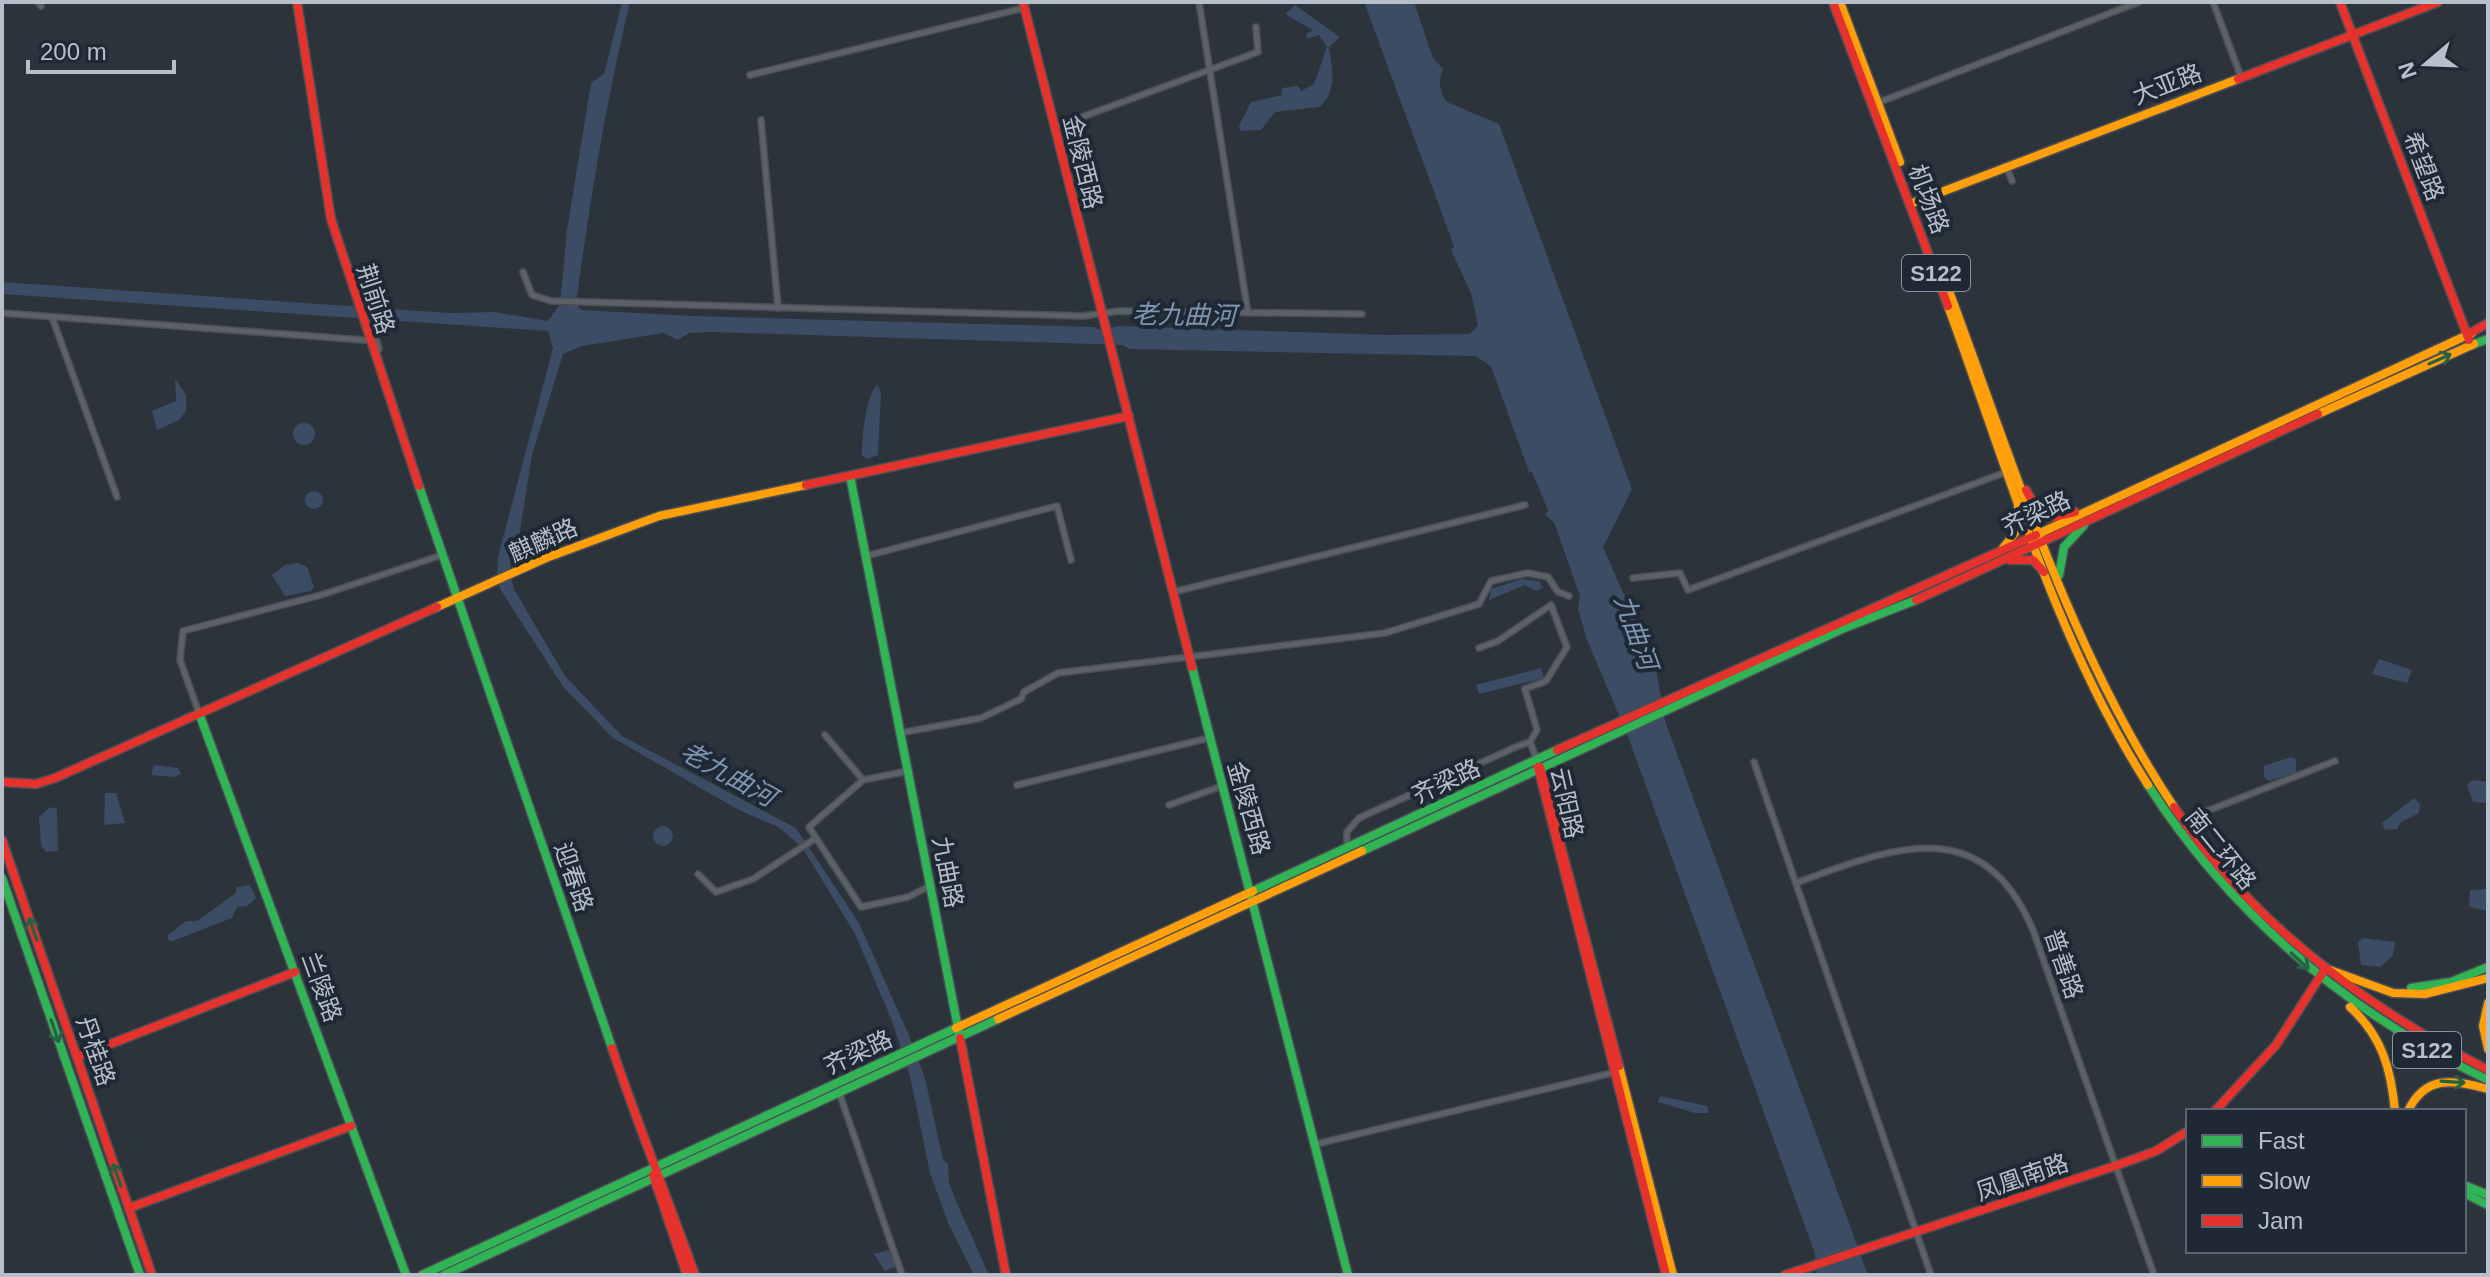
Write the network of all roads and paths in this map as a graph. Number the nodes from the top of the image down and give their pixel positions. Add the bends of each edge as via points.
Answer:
1 (297, 2) edge
2 (1199, 2) edge
3 (1833, 2) edge
4 (1840, 2) edge
5 (2139, 2) edge
6 (2213, 2) edge
7 (2340, 2) edge
8 (2438, 2) edge
9 (1024, 5) edge
10 (1256, 27) dead end
11 (2352, 34) junction
12 (1211, 69) junction
13 (750, 75) dead end
14 (2241, 77) junction
15 (1875, 104) junction
16 (761, 120) dead end
17 (1054, 127) junction
18 (2007, 168) junction
19 (2012, 181) dead end
20 (1913, 204) junction
21 (523, 272) dead end
22 (778, 308) junction
23 (2, 313) edge
24 (1248, 313) junction
25 (1102, 314) junction
26 (1362, 314) dead end
27 (52, 317) junction
28 (2488, 324) edge
29 (2467, 335) junction
30 (2488, 338) edge
31 (368, 340) junction
32 (2471, 345) junction
33 (379, 349) dead end
34 (1129, 416) junction
35 (2013, 474) junction
36 (850, 476) junction
37 (117, 497) dead end
38 (1525, 505) dead end
39 (2093, 513) junction
40 (2038, 539) junction
41 (439, 556) dead end
42 (866, 556) junction
43 (1999, 557) junction
44 (1071, 560) dead end
45 (1633, 578) dead end
46 (2055, 583) junction
47 (1173, 592) junction
48 (1558, 592) junction
49 (1569, 596) dead end
50 (456, 600) junction
51 (1551, 605) junction
52 (1479, 648) dead end
53 (1189, 658) junction
54 (199, 713) junction
55 (900, 733) junction
56 (825, 735) dead end
57 (1209, 738) junction
58 (2127, 739) junction
59 (1530, 742) junction
60 (2335, 761) dead end
61 (1754, 762) dead end
62 (1539, 767) junction
63 (908, 771) junction
64 (863, 780) junction
65 (2, 782) edge
66 (1017, 785) dead end
67 (1222, 786) junction
68 (1169, 805) dead end
69 (2183, 820) junction
70 (814, 838) junction
71 (2, 840) edge
72 (1348, 854) junction
73 (698, 874) dead end
74 (2, 878) edge
75 (1796, 883) junction
76 (930, 886) junction
77 (1254, 897) junction
78 (2488, 967) edge
79 (2325, 969) junction
80 (295, 972) junction
81 (2488, 978) edge
82 (2320, 979) junction
83 (2453, 985) junction
84 (2488, 1003) edge
85 (2370, 1010) junction
86 (958, 1033) junction
87 (2488, 1049) edge
88 (77, 1057) junction
89 (901, 1059) junction
90 (2488, 1070) edge
91 (1618, 1072) junction
92 (2488, 1080) edge
93 (2488, 1089) edge
94 (839, 1092) junction
95 (2217, 1109) edge
96 (2395, 1109) edge
97 (2409, 1109) edge
98 (791, 1110) junction
99 (351, 1126) junction
100 (2186, 1132) edge
101 (1316, 1144) junction
102 (2115, 1166) junction
103 (655, 1175) junction
104 (2466, 1186) edge
105 (2466, 1193) edge
106 (2488, 1198) edge
107 (129, 1208) junction
108 (1917, 1233) junction
109 (140, 1275) edge
110 (152, 1275) edge
111 (406, 1275) edge
112 (422, 1275) edge
113 (444, 1275) edge
114 (687, 1275) edge
115 (695, 1275) edge
116 (902, 1275) edge
117 (1006, 1275) edge
118 (1348, 1275) edge
119 (1666, 1275) edge
120 (1673, 1275) edge
121 (1785, 1275) edge
122 (1931, 1275) edge
123 (2154, 1275) edge

1 - 31 main road, 荆前路 via 331,219
2 - 12 street
3 - 15 main road, 机场路 / S122
4 - 15 main road, 机场路 / S122
5 - 15 street
6 - 14 street
7 - 11 main road, 希望路
8 - 11 main road, 大亚路
9 - 13 street
9 - 17 main road, 金陵西路
10 - 12 street via 1258,52
11 - 14 main road, 大亚路
11 - 29 main road, 希望路
12 - 17 street
12 - 24 street
14 - 18 main road, 大亚路
15 - 20 main road, 机场路 / S122
16 - 22 street
17 - 25 main road, 金陵西路
18 - 19 street
18 - 20 main road, 大亚路
20 - 35 main road, 机场路 / S122
21 - 22 street via 532,295 558,301
22 - 25 street
23 - 27 street
24 - 25 street
24 - 26 street
25 - 34 main road, 金陵西路
27 - 31 street
27 - 37 street
28 - 29 main road, 齐梁路
29 - 32 main road, 希望路
29 - 39 main road, 齐梁路
30 - 32 main road, 齐梁路
31 - 33 street via 377,341
31 - 50 main road, 荆前路
39 -> 32 main road, 齐梁路
34 - 36 main road, 麒麟路
34 - 47 main road, 金陵西路
35 - 39 main road via 2049,518
35 - 40 main road, 机场路 / S122
35 - 43 main road via 2020,527
35 - 45 street via 1688,590 1680,573
36 - 42 main road, 九曲路
36 - 50 main road, 麒麟路 via 659,516 546,558
38 - 47 street
39 - 40 main road, 齐梁路
39 - 46 main road via 2063,545
40 - 43 main road, 齐梁路
40 - 46 main road, 南二环路 / S122
41 - 54 street via 321,595 183,631 180,660
42 - 44 street via 1057,506
42 - 55 main road, 九曲路
43 - 46 main road via 2033,560
43 - 62 main road, 齐梁路
46 - 58 main road, 南二环路 / S122
47 - 53 main road, 金陵西路
48 - 49 street
48 - 51 street
48 - 53 street via 1548,577 1528,573 1491,581 1479,604 1385,633
50 - 54 main road, 麒麟路
50 - 103 main road, 迎春路
51 - 52 street
51 - 59 street via 1567,647 1546,681 1525,689 1537,730
53 - 55 street via 1058,673 981,718
53 - 57 main road, 金陵西路
54 - 65 main road, 麒麟路 via 55,778 36,784
54 - 80 main road, 兰陵路
55 - 63 main road, 九曲路
56 - 64 street
57 - 66 street
57 - 67 main road, 金陵西路
58 - 69 main road, 南二环路 / S122
58 -> 82 main road, 南二环路 / S122 via 2164,809 2204,864
59 - 62 street
59 - 72 street via 1359,818 1347,832
60 - 69 street
61 - 75 street
62 - 72 main road, 齐梁路
62 - 91 main road, 云阳路
63 - 64 street
63 - 76 main road, 九曲路
64 - 70 street via 815,819 809,827
67 - 68 street
67 - 77 main road, 金陵西路
69 - 79 main road, 南二环路 / S122 via 2233,883
70 - 73 street via 753,879 716,892
70 - 76 street via 861,907 908,897
88 -> 71 main road, 丹桂路
72 - 77 main road, 齐梁路
74 -> 109 main road, 丹桂路
75 - 102 street, 普善路 via 1914,846 1957,852 1997,875 2033,930
75 - 108 street
76 - 86 main road, 九曲路
77 - 86 main road, 齐梁路
77 - 101 main road, 金陵西路
78 - 83 main road
79 - 82 main road
79 - 83 main road via 2393,993 2425,994
79 - 85 main road, 南二环路 / S122
80 - 88 main road
80 - 99 main road, 兰陵路
81 - 83 main road
82 - 85 main road, 南二环路 / S122
82 - 95 main road via 2240,1088
82 - 96 main road via 2372,1028 2385,1049
84 - 87 main road via 2482,1015
85 - 90 main road, 南二环路 / S122
85 - 92 main road, 南二环路 / S122 via 2418,1045
86 - 89 main road, 齐梁路
86 - 117 main road, 九曲路
107 -> 88 main road, 丹桂路
89 - 94 main road, 齐梁路
89 - 98 main road, 齐梁路
91 - 101 street
91 - 119 main road, 云阳路
91 - 120 main road, 云阳路
97 -> 93 main road via 2420,1089 2447,1079
94 - 98 main road, 齐梁路
94 - 116 street
98 - 103 main road, 齐梁路
99 - 107 main road
99 - 111 main road, 兰陵路
100 - 102 main road, 凤凰南路 via 2156,1151
101 - 118 main road, 金陵西路
102 - 108 main road, 凤凰南路
102 - 123 street, 普善路
103 - 112 main road, 齐梁路
103 - 113 main road, 齐梁路
103 - 114 main road, 迎春路
103 - 115 main road, 迎春路
104 - 106 main road
105 - 106 main road
107 - 110 main road, 丹桂路
108 - 121 main road, 凤凰南路
108 - 122 street

